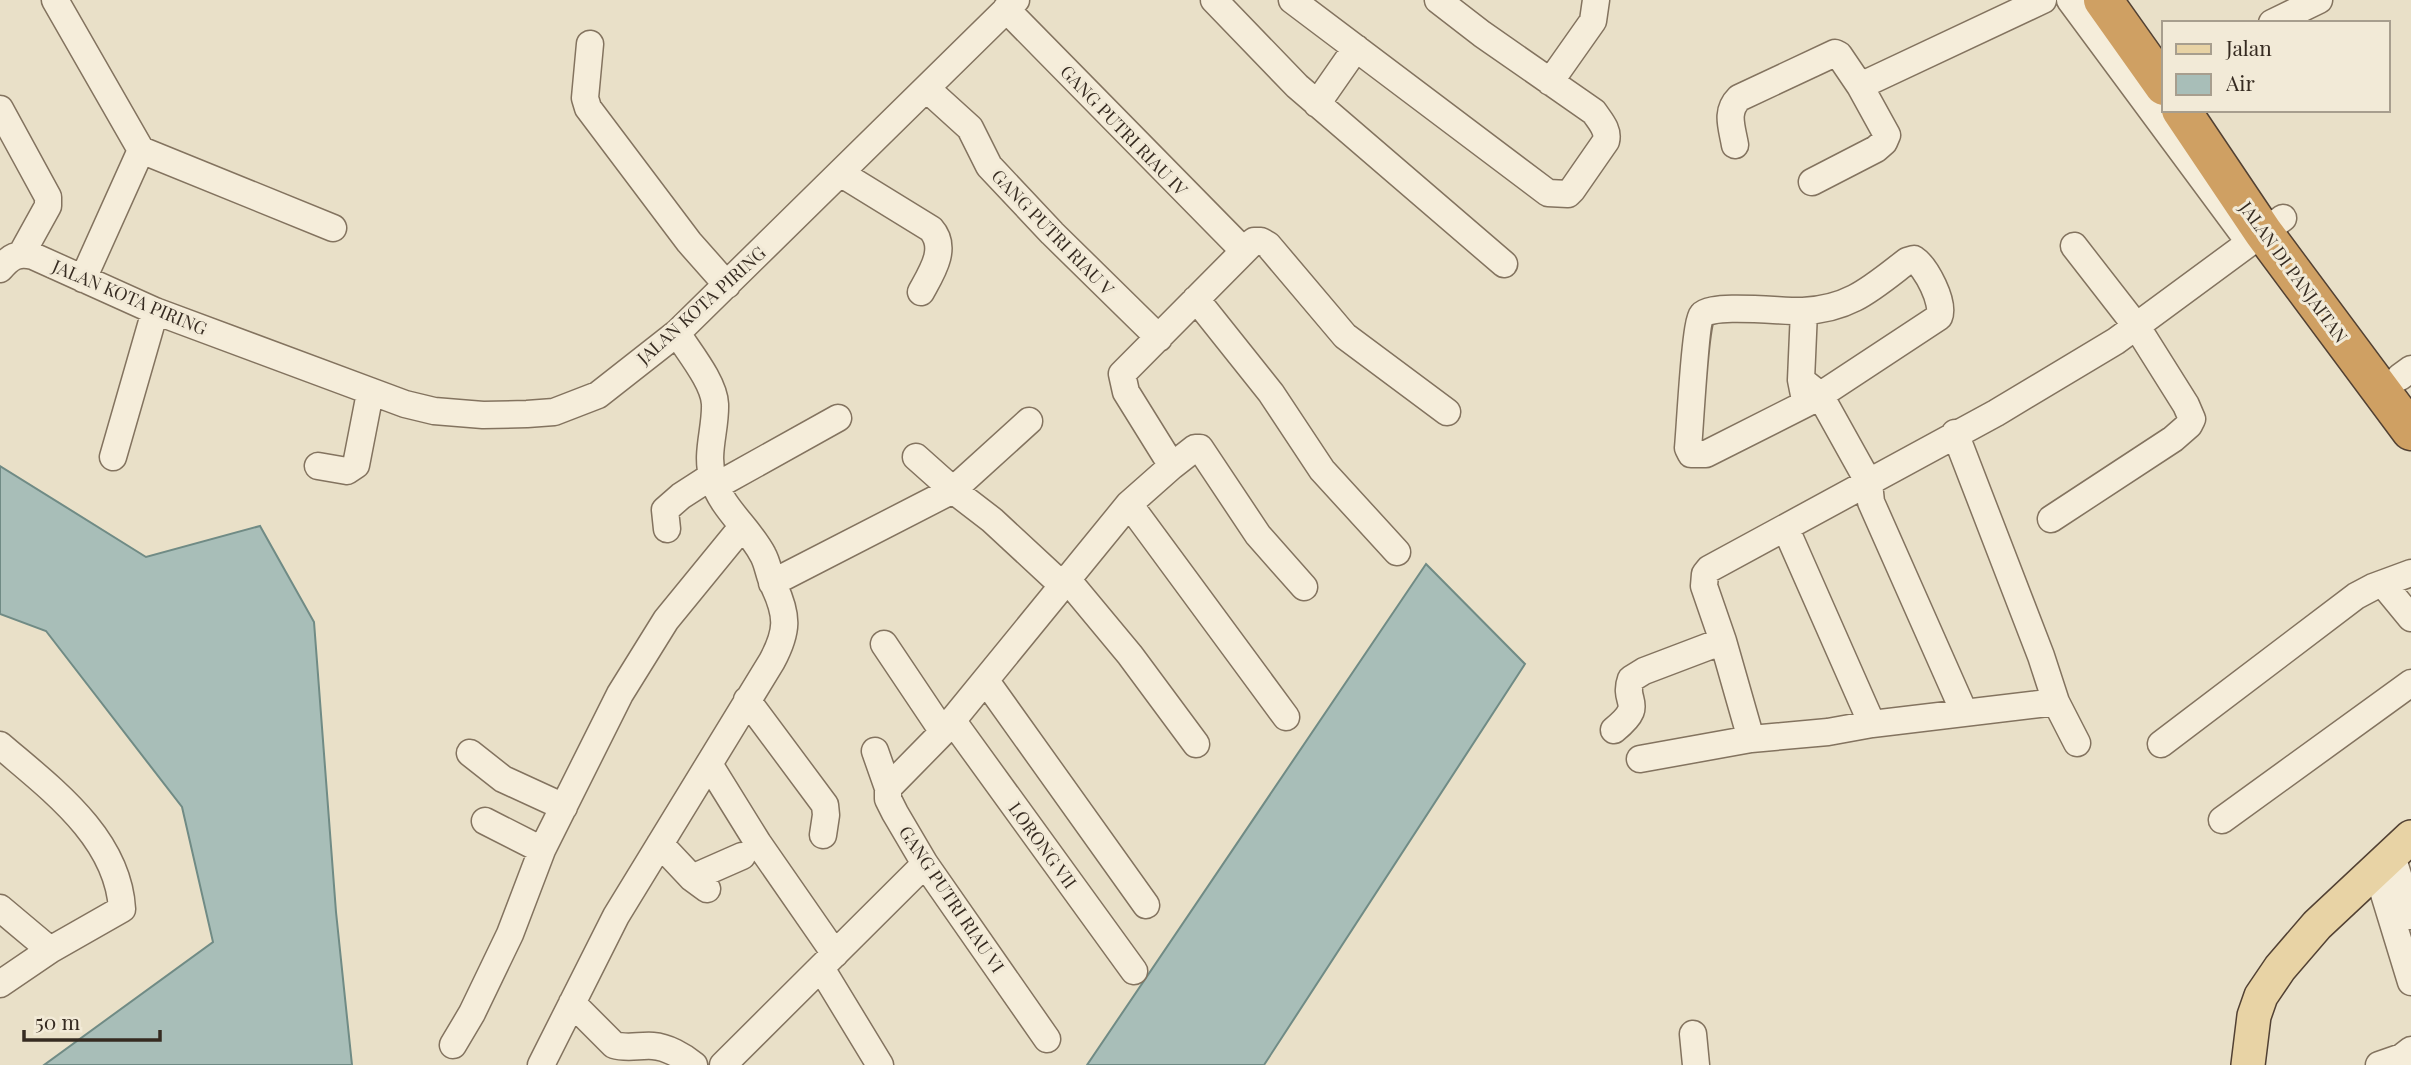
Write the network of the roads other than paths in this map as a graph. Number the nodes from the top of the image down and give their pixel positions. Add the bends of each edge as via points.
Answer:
1 (55, 0) edge
2 (1214, 0) edge
3 (1292, 0) edge
4 (1438, 0) edge
5 (1596, 0) edge
6 (2043, 0) edge
7 (2070, 0) edge
8 (2103, 0) edge
9 (2127, 0) edge
10 (2319, 0) edge
11 (1011, 5) edge
12 (2276, 21) edge
13 (590, 44) dead end
14 (2162, 47) edge
15 (1356, 48) junction
16 (1550, 82) junction
17 (2162, 83) edge
18 (1860, 86) junction
19 (927, 89) junction
20 (1317, 104) junction
21 (0, 109) edge
22 (2162, 109) edge
23 (2165, 112) edge
24 (2183, 112) edge
25 (2208, 112) edge
26 (1735, 145) dead end
27 (141, 150) junction
28 (2223, 154) junction
29 (841, 173) junction
30 (1812, 182) dead end
31 (333, 228) dead end
32 (2265, 231) junction
33 (2074, 246) dead end
34 (1243, 250) junction
35 (22, 253) junction
36 (1504, 264) dead end
37 (0, 269) edge
38 (83, 279) junction
39 (727, 285) junction
40 (921, 292) dead end
41 (1196, 299) junction
42 (155, 311) junction
43 (1804, 311) junction
44 (2137, 327) junction
45 (677, 333) junction
46 (1159, 338) junction
47 (2407, 379) edge
48 (370, 393) junction
49 (1809, 393) junction
50 (1447, 412) dead end
51 (838, 418) dead end
52 (1029, 421) dead end
53 (2411, 431) edge
54 (1955, 433) junction
55 (113, 457) dead end
56 (916, 457) dead end
57 (318, 466) dead end
58 (1172, 466) junction
59 (714, 481) junction
60 (953, 490) junction
61 (1865, 492) junction
62 (1129, 503) junction
63 (2052, 519) dead end
64 (742, 527) junction
65 (667, 529) dead end
66 (1786, 529) junction
67 (1397, 552) dead end
68 (2411, 573) edge
69 (1064, 581) junction
70 (772, 583) junction
71 (2383, 584) junction
72 (1304, 587) dead end
73 (2411, 618) edge
74 (1723, 641) junction
75 (884, 644) dead end
76 (986, 681) junction
77 (2411, 683) edge
78 (747, 700) junction
79 (2056, 702) junction
80 (1964, 712) junction
81 (1286, 717) dead end
82 (1872, 724) junction
83 (947, 726) junction
84 (1614, 730) dead end
85 (1751, 739) junction
86 (2077, 743) dead end
87 (1196, 744) dead end
88 (2161, 744) dead end
89 (0, 745) edge
90 (875, 751) dead end
91 (470, 753) dead end
92 (1640, 759) dead end
93 (709, 764) junction
94 (888, 788) junction
95 (564, 807) junction
96 (2222, 820) dead end
97 (485, 821) dead end
98 (823, 835) dead end
99 (660, 844) junction
100 (542, 850) junction
101 (2393, 855) edge
102 (742, 856) dead end
103 (926, 864) junction
104 (1146, 905) dead end
105 (0, 908) edge
106 (2411, 916) edge
107 (50, 950) junction
108 (828, 961) junction
109 (1134, 971) dead end
110 (2411, 982) edge
111 (0, 984) edge
112 (572, 1003) junction
113 (1693, 1034) dead end
114 (1047, 1039) dead end
115 (453, 1045) dead end
116 (2411, 1050) edge
117 (732, 1062) edge
118 (541, 1065) edge
119 (694, 1065) edge
120 (880, 1065) edge
121 (1696, 1065) edge
122 (2248, 1065) edge
123 (2379, 1065) edge

1 - 27 street
2 - 20 street
3 - 15 street
4 - 16 street
5 - 16 street via 1593,20
6 - 18 street
7 - 22 street
8 - 17 highway
9 - 14 highway
10 - 12 street
11 - 19 street, JALAN KOTA PIRING
11 - 34 street, GANG PUTRI RIAU IV
13 - 39 street via 588,108 688,242
15 - 16 street via 1548,194 1568,194 1607,135 1594,112
15 - 20 street
18 - 26 street via 1839,55 1820,59 1733,104 1730,116
18 - 30 street via 1887,135 1884,142
19 - 29 street, JALAN KOTA PIRING
19 - 46 street, GANG PUTRI RIAU V via 970,128 989,166
20 - 36 street
21 - 35 street via 48,197 48,206
23 - 32 street
24 - 28 highway, JALAN DI PANJAITAN
25 - 28 highway, JALAN DI PANJAITAN
27 - 31 street
27 - 38 street
28 - 32 highway, JALAN DI PANJAITAN
29 - 39 street, JALAN KOTA PIRING
29 - 40 street via 936,235 939,251
32 - 44 street
32 - 47 highway, JALAN DI PANJAITAN
32 - 53 highway, JALAN DI PANJAITAN
33 - 44 street
34 - 41 street
34 - 50 street via 1254,241 1268,245 1345,336
35 - 37 street
35 - 38 street, JALAN KOTA PIRING
38 - 42 street, JALAN KOTA PIRING
39 - 45 street, JALAN KOTA PIRING
41 - 46 street
41 - 67 street via 1271,394 1322,470
42 - 48 street, JALAN KOTA PIRING
42 - 55 street
43 - 49 street
43 - 49 street via 1852,301 1914,259 1922,264 1942,307 1939,317 1926,328
43 - 49 street via 1712,310 1701,316 1688,448 1691,454 1706,454
44 - 54 street via 1997,413
44 - 63 street via 2192,419 2173,439
45 - 48 street, JALAN KOTA PIRING via 598,395 554,412 483,415 434,411
45 - 59 street via 715,400 710,460
46 - 58 street via 1121,378 1125,392
48 - 57 street via 356,464 347,471
49 - 61 street
51 - 59 street
52 - 60 street
54 - 61 street
54 - 79 street
56 - 60 street
58 - 62 street
58 - 72 street via 1200,448 1258,535
59 - 64 street
59 - 65 street via 681,496 665,510
60 - 69 street
60 - 70 street
61 - 66 street
61 - 80 street
62 - 69 street
62 - 81 street
64 - 70 street via 763,555
64 - 95 street via 666,620 620,694
66 - 74 street via 1705,574 1704,586
66 - 82 street
68 - 71 street
69 - 76 street
69 - 87 street via 1130,655
70 - 78 street via 786,620 781,644
71 - 73 street
71 - 88 street via 2356,597
74 - 84 street via 1631,679 1631,714
74 - 85 street
75 - 83 street, LORONG VII
76 - 83 street
76 - 104 street
77 - 96 street
78 - 93 street
78 - 98 street via 825,805
79 - 80 street
79 - 86 street
80 - 82 street
82 - 85 street
83 - 94 street
83 - 109 street, LORONG VII
85 - 92 street
89 - 107 street via 60,796 93,835 117,881 122,909
90 - 94 street, GANG PUTRI RIAU VI
91 - 95 street via 503,779
93 - 99 street
93 - 108 street
94 - 103 street, GANG PUTRI RIAU VI via 888,799
95 - 100 street
97 - 100 street
99 - 102 street via 700,883
99 - 112 street via 616,916
100 - 115 street via 510,934
101 - 106 street
101 - 110 street
101 - 122 main road via 2317,925 2280,968 2254,1016
103 - 108 street
103 - 114 street, GANG PUTRI RIAU VI
105 - 107 street
107 - 111 street
108 - 117 street
108 - 120 street
112 - 118 street
112 - 119 street via 614,1045 656,1046
113 - 121 street
116 - 123 street

